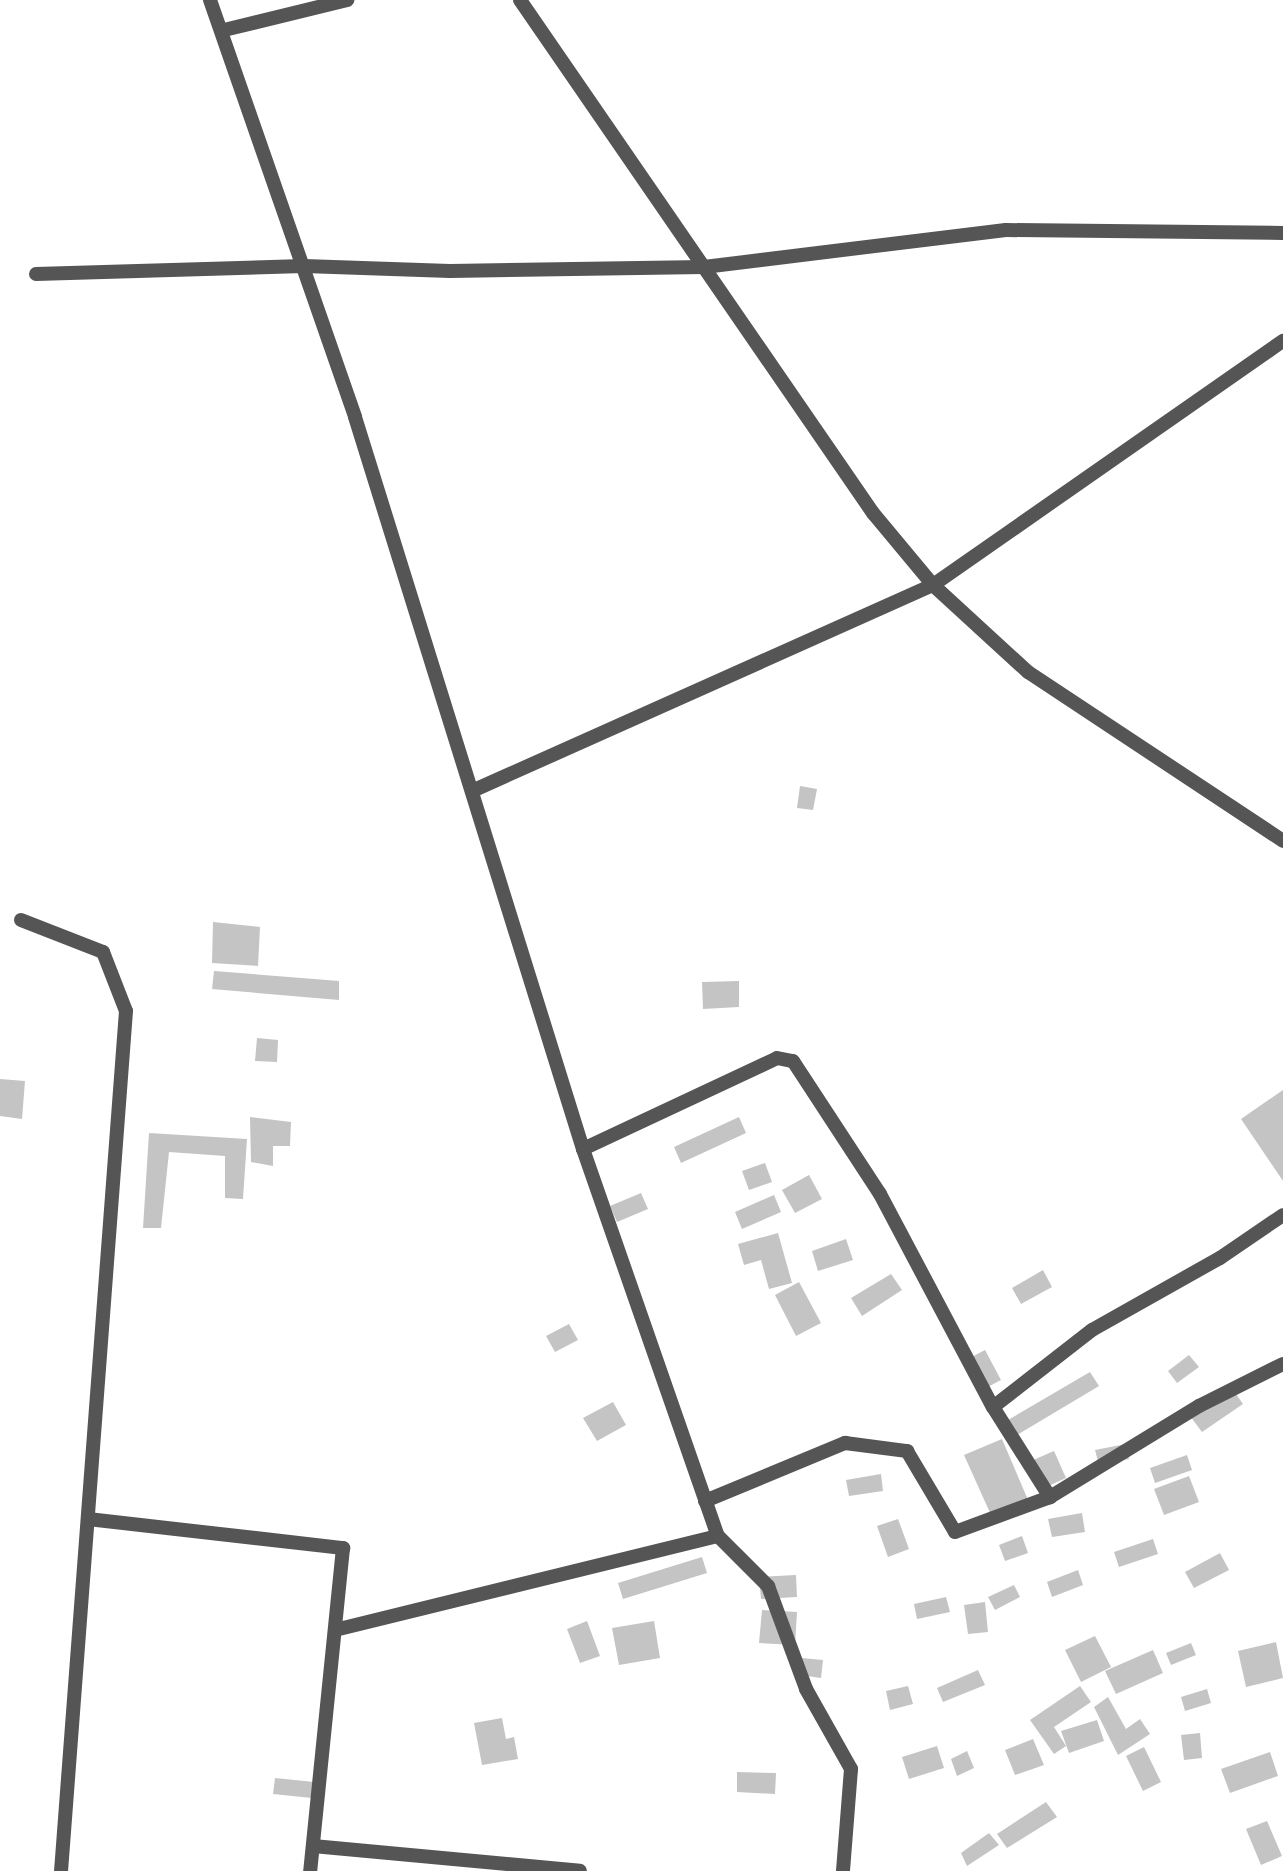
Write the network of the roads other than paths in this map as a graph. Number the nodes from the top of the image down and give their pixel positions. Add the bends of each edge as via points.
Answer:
1 (210, 0) edge
2 (347, 0) edge
3 (520, 0) edge
4 (224, 30) junction
5 (1283, 233) edge
6 (304, 266) junction
7 (704, 267) junction
8 (36, 274) dead end
9 (1283, 341) edge
10 (933, 585) junction
11 (472, 791) junction
12 (1283, 841) edge
13 (21, 920) dead end
14 (583, 1149) junction
15 (1283, 1215) edge
16 (1283, 1364) edge
17 (993, 1407) junction
18 (1050, 1497) junction
19 (705, 1501) junction
20 (88, 1518) junction
21 (718, 1536) junction
22 (335, 1630) junction
23 (313, 1846) junction
24 (61, 1871) edge
25 (310, 1871) edge
26 (580, 1871) edge
27 (843, 1871) edge

1 - 4 street
2 - 4 street
3 - 7 street
4 - 6 street
5 - 7 street via 1006,230
6 - 7 street via 450,271
6 - 8 street
6 - 11 street
7 - 10 street via 873,513
9 - 10 street
10 - 11 street
10 - 12 street via 1028,671
11 - 14 street
13 - 20 street via 103,952 126,1011
14 - 17 street via 777,1058 793,1061 880,1194
14 - 19 street
15 - 17 street via 1220,1258 1092,1331
16 - 18 street via 1199,1406
17 - 18 street
18 - 19 street via 955,1531 907,1451 845,1443
19 - 21 street
20 - 22 street via 344,1548
20 - 24 street
21 - 22 street
21 - 27 street via 768,1586 806,1689 850,1769
22 - 23 street
23 - 25 street
23 - 26 street

